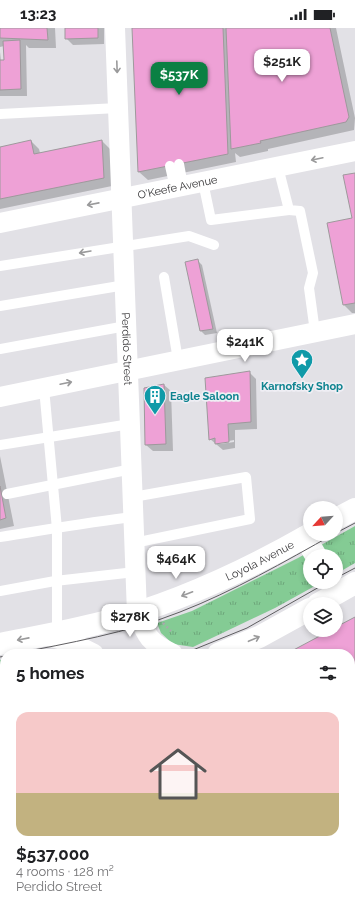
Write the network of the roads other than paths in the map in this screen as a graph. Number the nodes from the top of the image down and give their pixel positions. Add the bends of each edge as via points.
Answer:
1 (116, 28) edge
2 (118, 108) junction
3 (0, 114) edge
4 (355, 151) edge
5 (174, 165) dead end
6 (278, 167) junction
7 (203, 182) junction
8 (179, 187) junction
9 (121, 199) junction
10 (289, 210) junction
11 (0, 223) edge
12 (214, 245) dead end
13 (123, 246) junction
14 (0, 266) edge
15 (164, 277) dead end
16 (125, 285) junction
17 (0, 306) edge
18 (355, 324) edge
19 (126, 326) junction
20 (315, 332) junction
21 (0, 349) edge
22 (178, 360) junction
23 (128, 370) junction
24 (44, 388) junction
25 (0, 397) edge
26 (130, 424) junction
27 (48, 436) junction
28 (0, 445) edge
29 (132, 469) junction
30 (54, 484) junction
31 (7, 494) dead end
32 (133, 496) junction
33 (355, 509) edge
34 (343, 515) edge
35 (133, 517) junction
36 (57, 529) junction
37 (0, 537) edge
38 (303, 538) edge
39 (134, 543) junction
40 (135, 572) junction
41 (55, 581) junction
42 (355, 583) edge
43 (0, 591) edge
44 (328, 593) edge
45 (137, 613) junction
46 (303, 613) edge
47 (51, 634) junction
48 (0, 644) edge
49 (84, 649) edge
50 (164, 649) edge
51 (230, 649) edge

1 -> 2 street, Perdido Street
2 - 3 lane
2 - 9 street, Perdido Street
4 -> 6 street, O'Keefe Avenue
5 - 8 lane
6 - 7 street, O'Keefe Avenue
6 - 10 lane
7 - 8 street, O'Keefe Avenue
7 - 10 lane via 211,220
8 - 9 street, O'Keefe Avenue
9 -> 11 street, O'Keefe Avenue
9 - 13 street, Perdido Street
10 - 20 lane via 300,211 302,219 313,273 308,288
12 - 13 lane via 189,236
13 -> 14 lane
13 - 16 street, Perdido Street
15 - 22 lane
16 - 17 lane
16 - 19 street, Perdido Street
18 - 20 street
19 - 21 lane
19 - 23 street, Perdido Street
20 - 22 street
22 - 23 street
24 -> 23 street
23 - 26 street, Perdido Street
24 - 25 street
24 - 27 lane
26 - 27 lane
26 - 29 street, Perdido Street
27 - 28 lane
27 - 30 lane
29 - 30 lane
29 - 32 street, Perdido Street
30 - 31 lane
30 - 36 lane
32 - 35 street, Perdido Street
32 - 39 lane via 246,477 250,519
33 - 34 main road
35 - 36 lane via 84,522
35 - 39 street, Perdido Street
36 - 37 lane
36 - 41 lane
38 -> 45 main road, Loyola Avenue via 209,586
39 - 40 street, Perdido Street
40 - 41 lane
40 - 45 street, Perdido Street
41 - 43 lane
41 - 47 lane
42 - 44 main road
45 - 47 main road, Loyola Avenue
45 - 50 street, Perdido Street via 145,632 154,644
51 -> 46 main road via 259,637
47 -> 48 main road, Loyola Avenue
47 - 49 street

